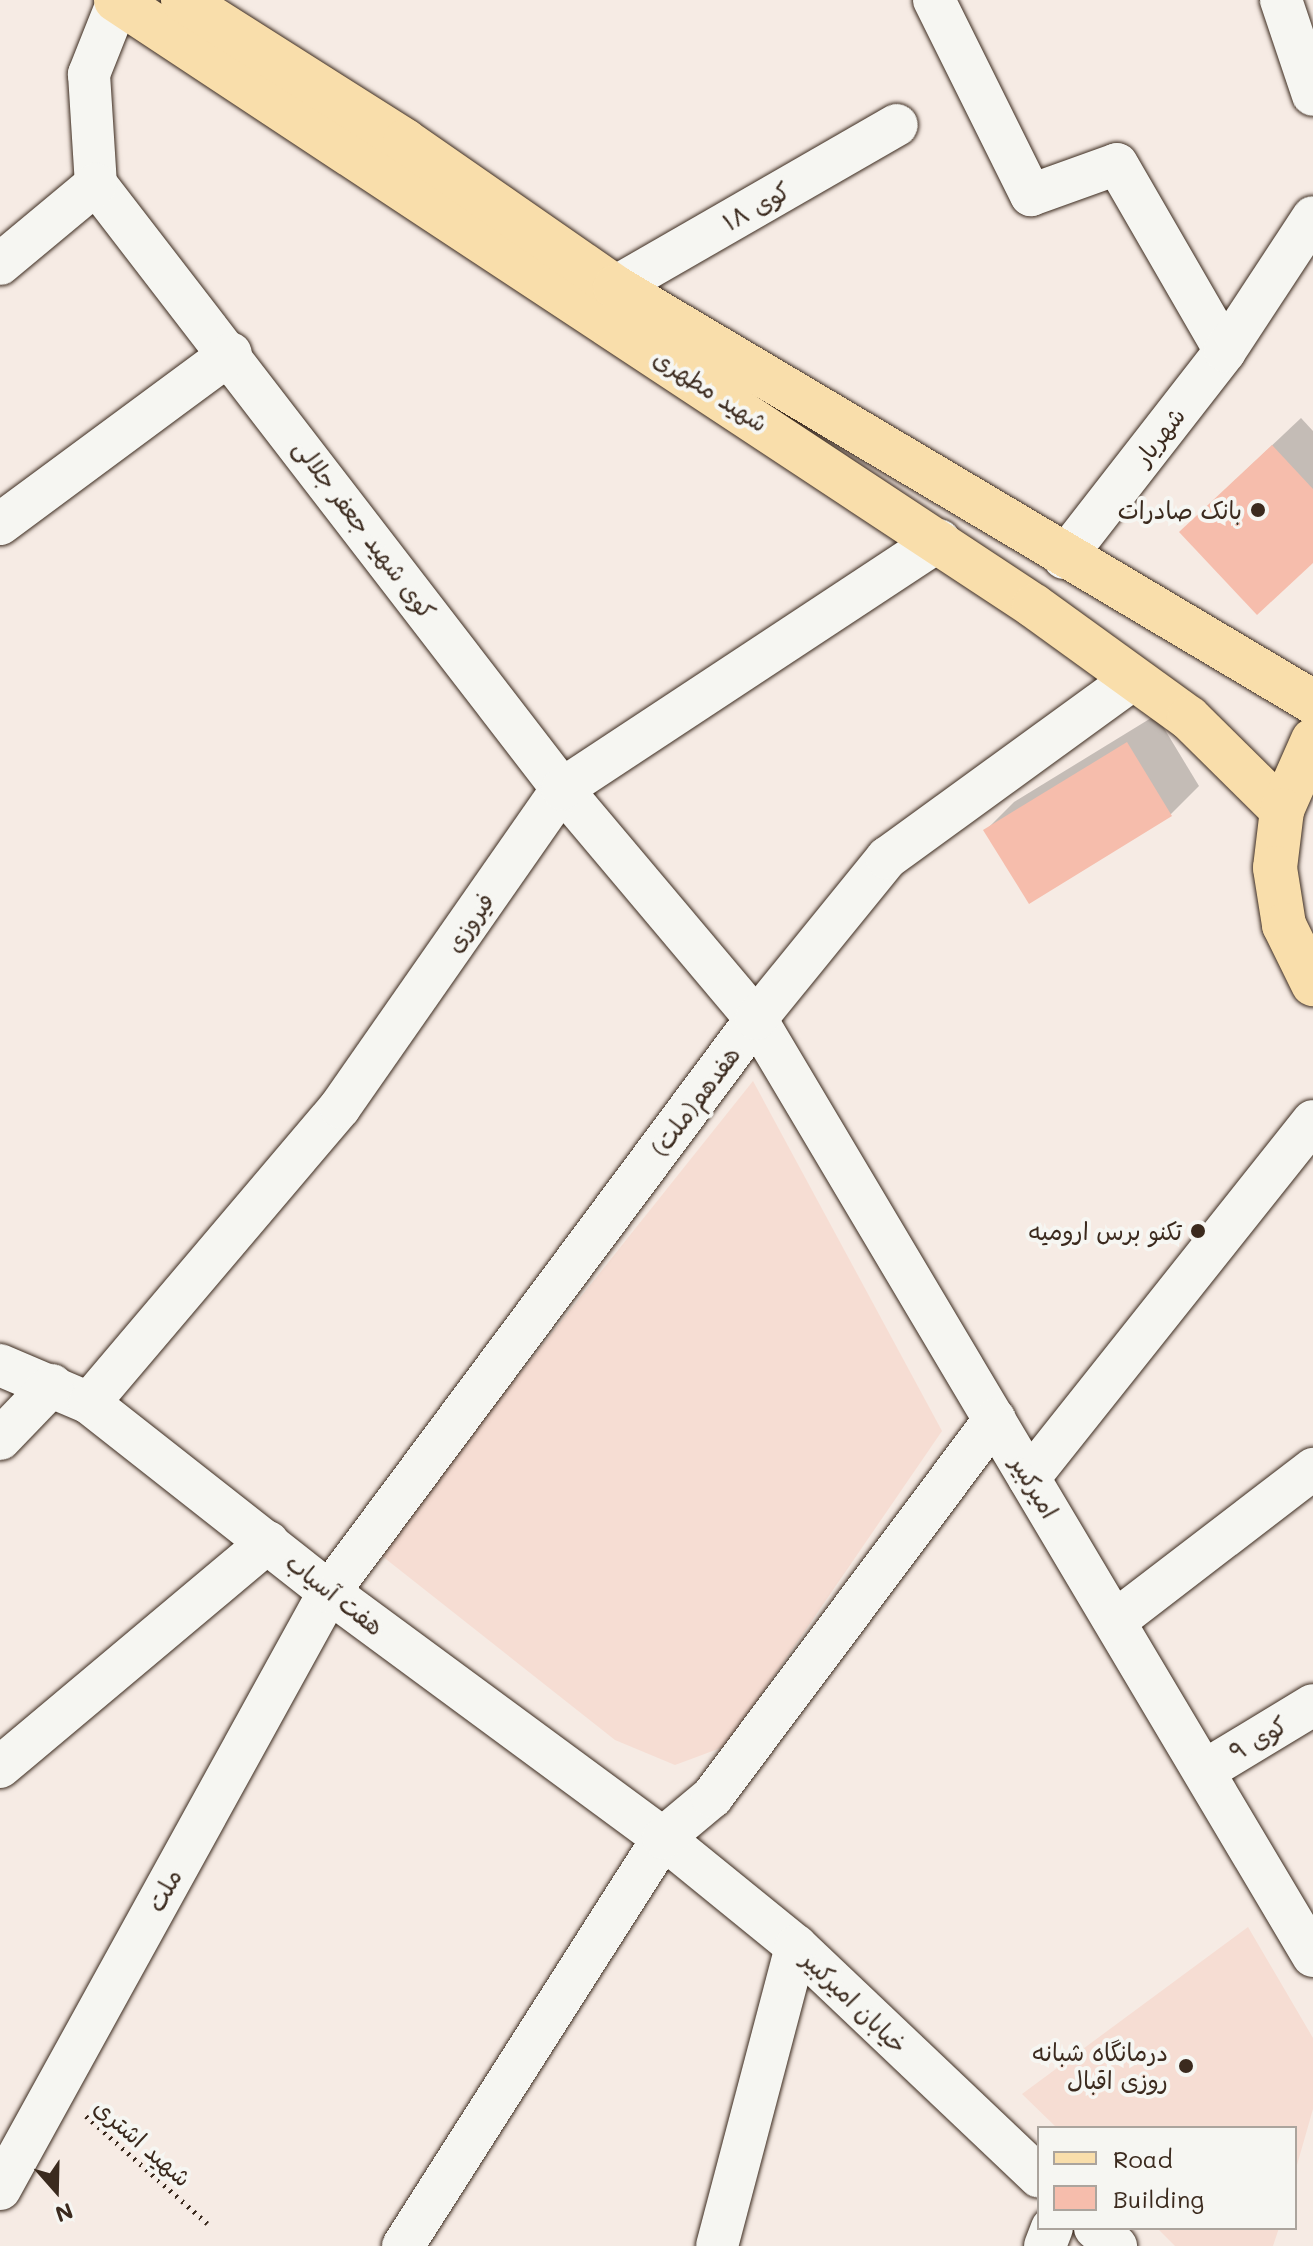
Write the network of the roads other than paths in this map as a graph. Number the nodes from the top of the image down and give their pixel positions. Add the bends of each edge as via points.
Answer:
1 (117, 0) edge
2 (183, 0) edge
3 (934, 0) edge
4 (1281, 0) edge
5 (1313, 95) edge
6 (897, 125) dead end
7 (96, 184) junction
8 (1313, 217) edge
9 (0, 264) edge
10 (615, 287) junction
11 (1225, 351) junction
12 (231, 353) junction
13 (0, 524) edge
14 (939, 540) junction
15 (1064, 558) junction
16 (1132, 680) junction
17 (1313, 702) edge
18 (1313, 740) edge
19 (562, 789) junction
20 (1282, 810) junction
21 (1313, 984) edge
22 (756, 1019) junction
23 (1313, 1121) edge
24 (0, 1365) edge
25 (52, 1385) junction
26 (89, 1403) junction
27 (995, 1419) junction
28 (0, 1439) edge
29 (1313, 1469) edge
30 (1029, 1478) junction
31 (268, 1542) junction
32 (329, 1592) junction
33 (1115, 1621) junction
34 (1313, 1705) edge
35 (0, 1767) edge
36 (1204, 1771) junction
37 (663, 1838) junction
38 (1306, 1929) edge
39 (796, 1946) junction
40 (1037, 2175) edge
41 (0, 2189) edge
42 (1097, 2230) edge
43 (403, 2246) edge
44 (717, 2246) edge
45 (1116, 2246) edge

1 - 7 street via 89,74
1 - 14 main road, شهید مطهری
2 - 10 main road, شهید مطهری via 405,141
3 - 11 street via 1031,195 1117,164
4 - 5 street
6 - 10 street, کوی ۱۸
7 - 9 street
7 - 12 street, کوی شهید جعفر جلالی
8 - 11 street, شهریار
10 - 15 main road, شهید مطهری
11 - 15 street, شهریار
12 - 13 street
12 - 19 street, کوی شهید جعفر جلالی
14 - 16 main road, شهید مطهری
14 - 19 street, فیروزی
15 - 17 main road, شهید مطهری
16 - 20 main road, شهید مطهری via 1189,718
16 - 22 street, هفدهم(ملت) via 887,858
18 - 20 main road
19 - 22 street, کوی شهید جعفر جلالی
19 - 26 street, فیروزی via 340,1107
20 - 21 main road via 1275,868 1284,925
22 - 27 street, امیرکبیر
22 - 32 street, هفدهم(ملت)
23 - 30 street
24 - 25 street, هفت آسیاب
25 - 26 street, هفت آسیاب
25 - 28 street
26 - 31 street, هفت آسیاب
27 - 30 street, امیرکبیر
27 - 37 street via 712,1797
29 - 33 street
30 - 33 street, امیرکبیر
31 - 32 street, هفت آسیاب
31 - 35 street
32 - 37 street, هفت آسیاب
32 - 41 street, ملت
33 - 36 street, امیرکبیر
34 - 36 street, کوی ۹
36 - 38 street, امیرکبیر
37 - 39 street, خیابان امیرکبیر
37 - 43 street
39 - 40 street, خیابان امیرکبیر
39 - 44 street
42 - 45 street

